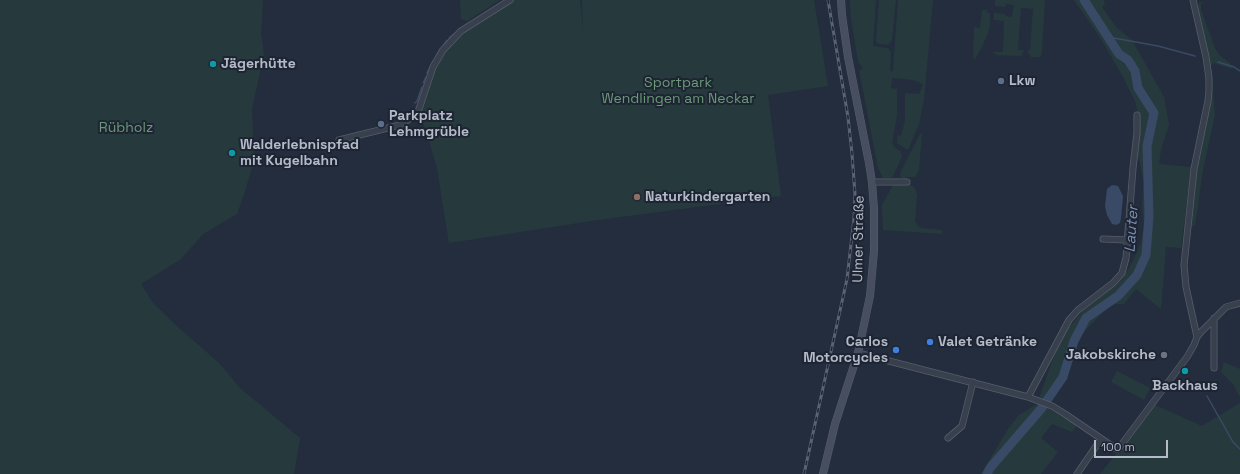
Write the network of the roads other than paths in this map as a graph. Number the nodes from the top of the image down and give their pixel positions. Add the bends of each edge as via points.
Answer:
1 (510, 0) edge
2 (841, 0) edge
3 (1193, 0) edge
4 (1137, 115) dead end
5 (338, 140) dead end
6 (872, 182) junction
7 (907, 182) dead end
8 (1103, 239) dead end
9 (1127, 240) junction
10 (1240, 303) edge
11 (1214, 318) junction
12 (1197, 337) junction
13 (858, 352) junction
14 (1214, 368) dead end
15 (973, 382) junction
16 (1028, 397) junction
17 (948, 438) dead end
18 (1101, 439) junction
19 (823, 474) edge
20 (1077, 474) edge

1 - 5 street via 461,31 443,50 433,68 419,109 410,119 400,125
2 - 6 main road, Ulmer Straße via 848,57
3 - 12 street via 1209,78 1208,101 1194,169 1184,265
4 - 9 street
6 - 7 street
6 - 13 main road, Ulmer Straße via 874,251 870,296
8 - 9 street
9 - 16 street via 1122,273 1069,320
10 - 11 street via 1226,306
11 - 12 street
11 - 14 street
12 - 18 street via 1187,357 1119,448
13 - 15 street
13 - 19 main road, Ulmer Straße via 835,424
15 - 16 street
15 - 17 street via 962,426
16 - 18 street via 1052,406
18 - 20 street

